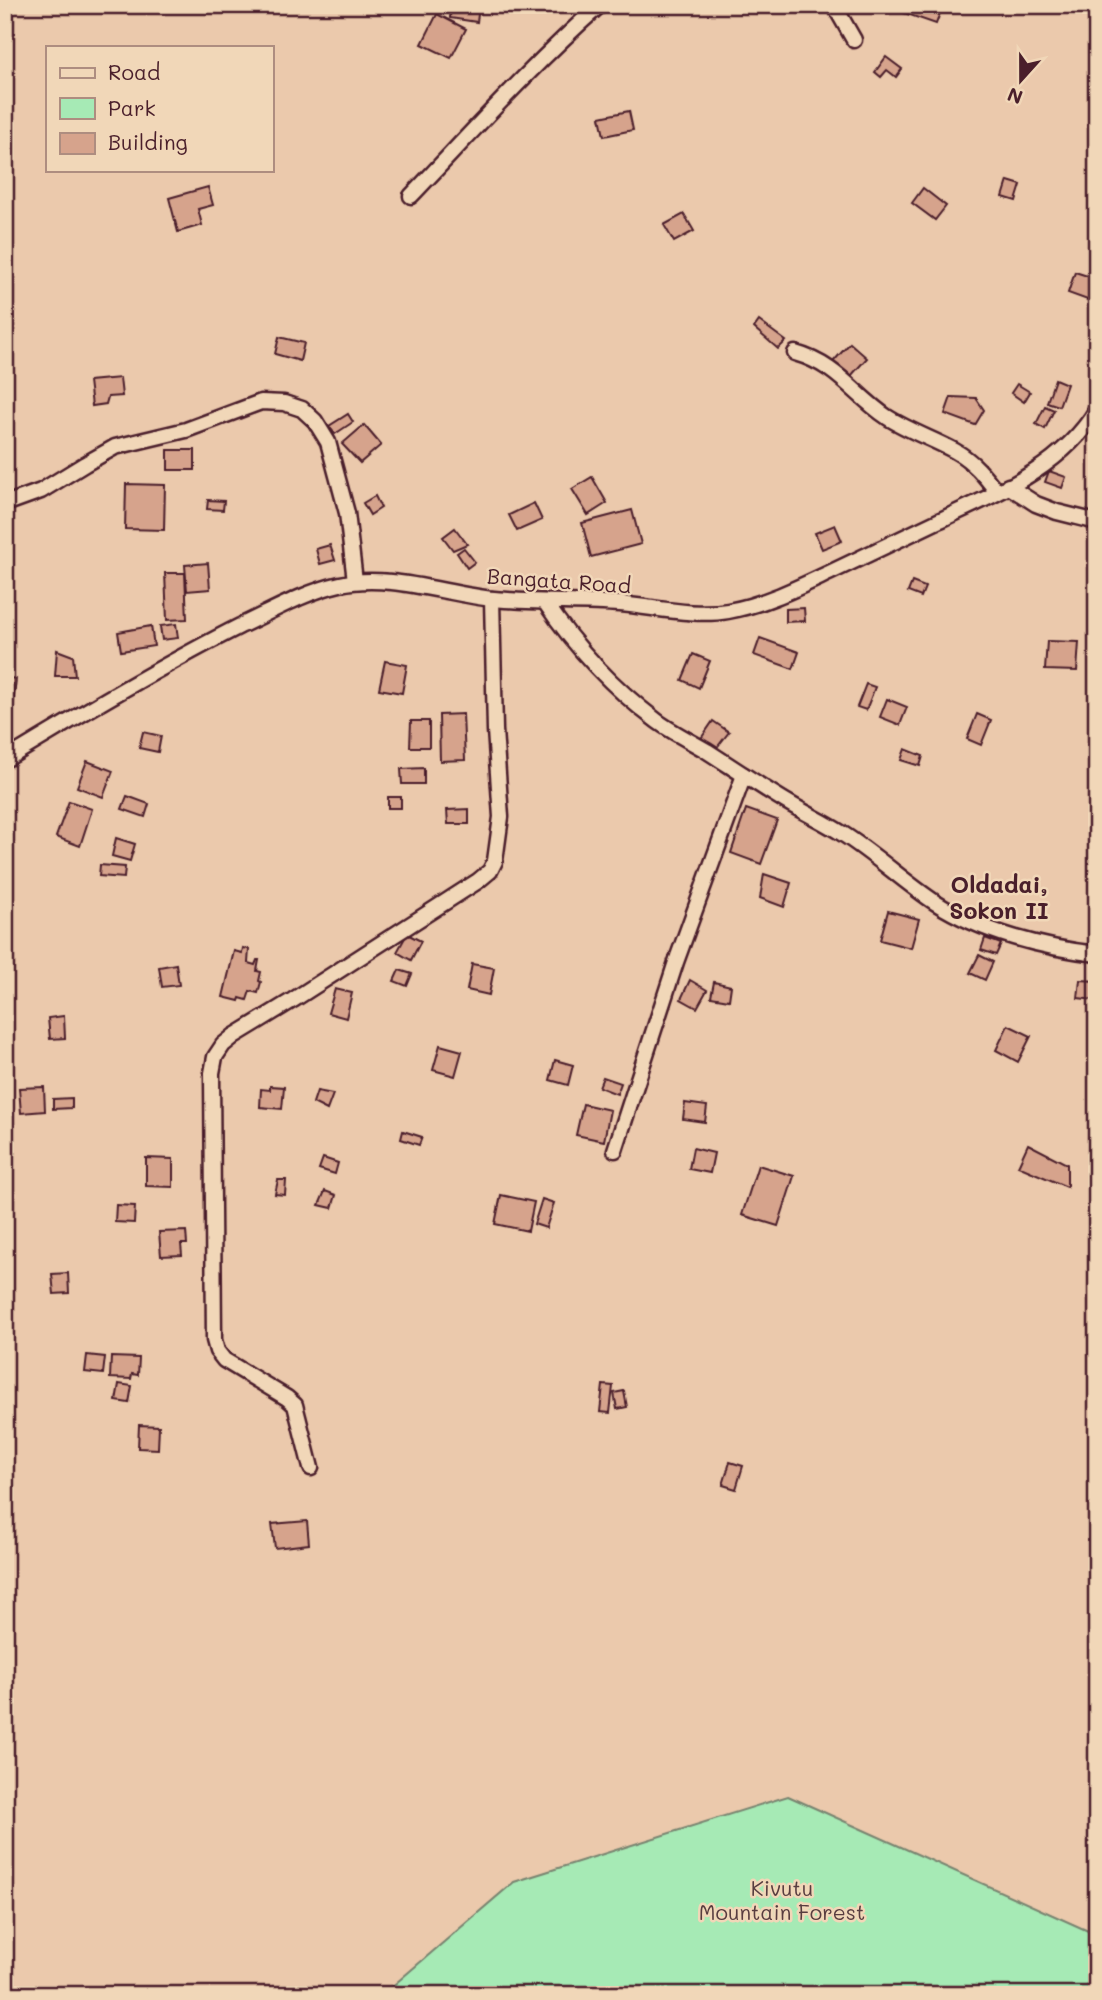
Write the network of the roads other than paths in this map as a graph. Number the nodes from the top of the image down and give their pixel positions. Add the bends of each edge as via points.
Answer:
1 (600, 5) edge
2 (834, 5) edge
3 (854, 40) dead end
4 (411, 197) dead end
5 (795, 353) dead end
6 (1097, 409) edge
7 (1003, 489) junction
8 (5, 504) edge
9 (1097, 522) edge
10 (355, 581) junction
11 (492, 598) junction
12 (545, 602) junction
13 (5, 760) edge
14 (744, 775) junction
15 (1097, 954) edge
16 (615, 1150) dead end
17 (311, 1468) dead end

1 - 4 street via 562,38
2 - 3 street
5 - 7 street via 831,369 879,411 956,452
6 - 7 street, Bangata Road via 1070,444 1040,469
7 - 9 street via 1057,512
7 - 12 street, Bangata Road via 791,590 726,612
8 - 10 street via 41,491 115,447 186,430 261,402 284,403 302,409 328,442 347,513
10 - 11 street, Bangata Road
10 - 13 street, Bangata Road via 306,595 193,650
11 - 12 street, Bangata Road
11 - 17 street via 500,817 490,871 234,1036 215,1057 217,1351 295,1405
12 - 14 street via 607,678 658,721
14 - 15 street via 842,834 958,916 1024,939
14 - 16 street

